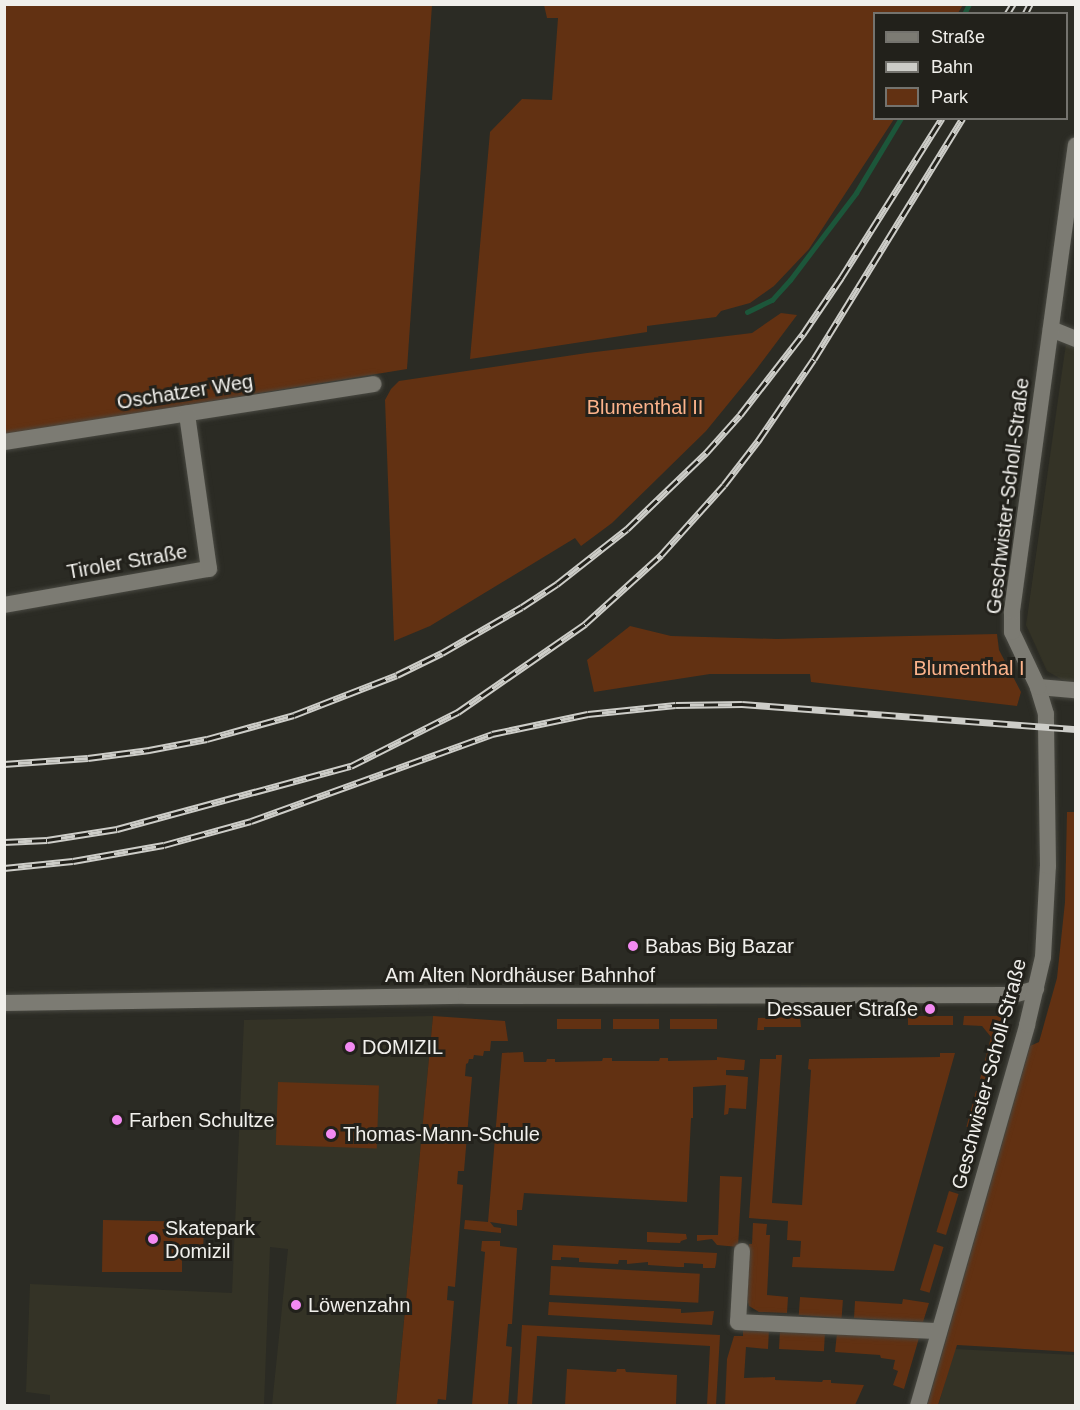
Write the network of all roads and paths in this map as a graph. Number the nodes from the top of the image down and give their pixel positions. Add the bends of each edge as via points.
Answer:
1 (1076, 145) edge
2 (1051, 328) junction
3 (1076, 339) edge
4 (373, 384) dead end
5 (188, 414) junction
6 (4, 442) edge
7 (4, 605) edge
8 (1038, 687) junction
9 (1076, 690) edge
10 (1036, 989) junction
11 (4, 1003) edge
12 (742, 1251) dead end
13 (939, 1331) junction
14 (918, 1406) edge

1 - 2 street, Geschwister-Scholl-Straße
2 - 3 street
2 - 8 street, Geschwister-Scholl-Straße via 1012,611 1012,632
4 - 5 street, Oschatzer Weg
5 - 6 street, Oschatzer Weg
5 - 7 street, Tiroler Straße via 209,569
8 - 9 street
8 - 10 street, Geschwister-Scholl-Straße via 1046,714 1048,866 1043,957
10 - 11 street, Am Alten Nordhäuser Bahnhof via 1013,995 466,996
10 - 13 street, Geschwister-Scholl-Straße
12 - 13 street via 738,1322
13 - 14 street, Geschwister-Scholl-Straße

